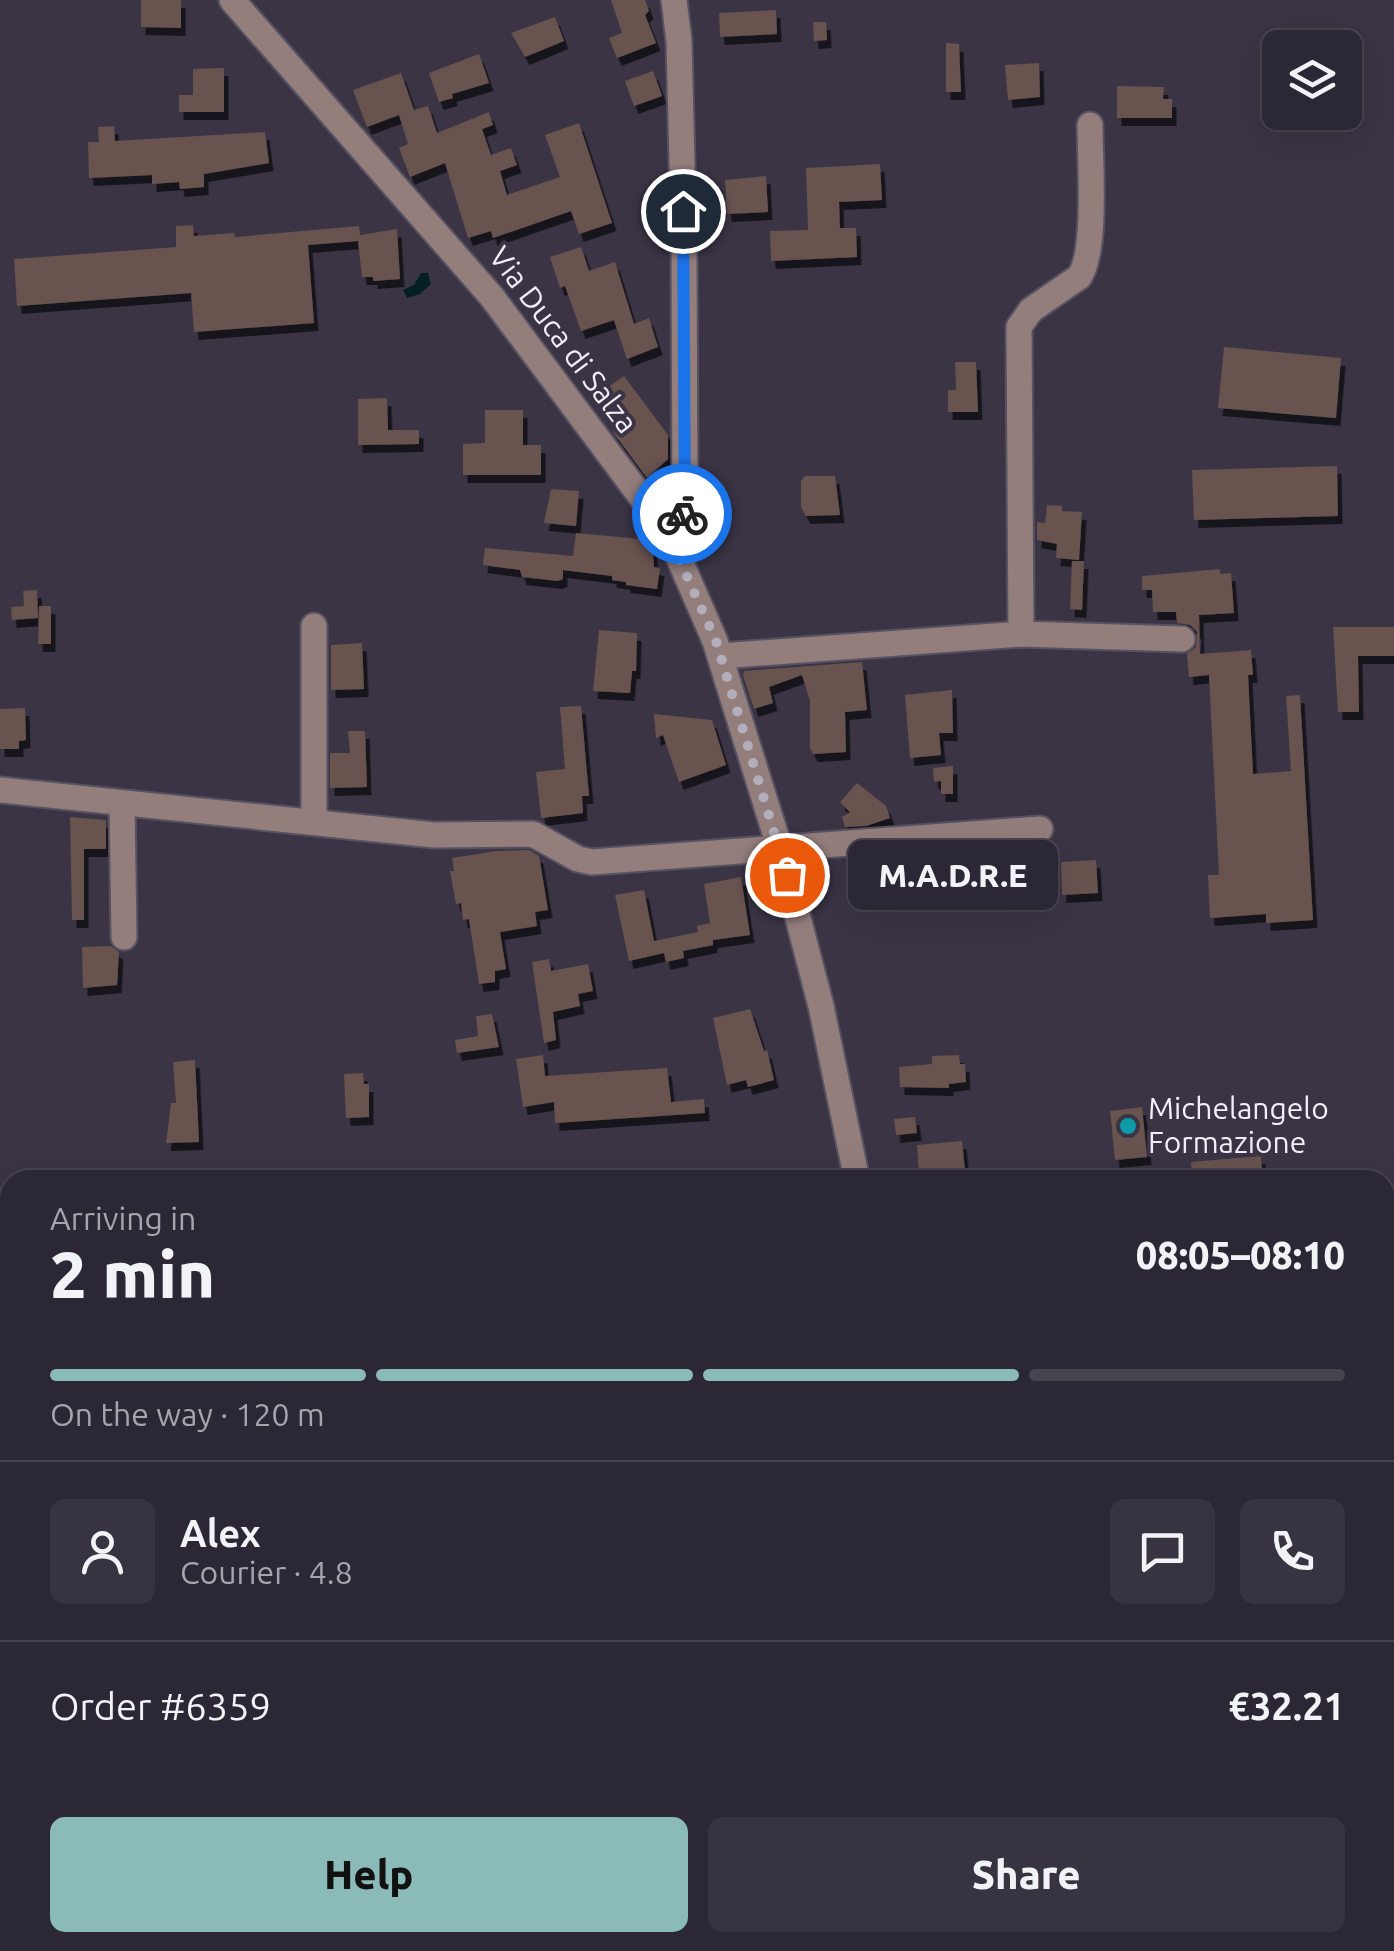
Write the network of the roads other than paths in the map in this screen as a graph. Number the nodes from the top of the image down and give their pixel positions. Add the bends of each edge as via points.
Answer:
1 (232, 0) edge
2 (674, 0) edge
3 (1090, 125) dead end
4 (668, 534) junction
5 (314, 626) dead end
6 (1020, 634) junction
7 (1182, 639) dead end
8 (720, 656) junction
9 (0, 790) edge
10 (122, 802) junction
11 (314, 822) junction
12 (1040, 830) dead end
13 (780, 849) junction
14 (124, 937) dead end
15 (855, 1170) edge

1 - 4 street, Via Duca di Salza via 492,296
2 - 4 street via 686,486 678,525
3 - 6 street via 1085,268 1019,327
4 - 8 street, Via Duca di Salza
5 - 11 street
6 - 7 street
6 - 8 street
8 - 13 street, Via Duca di Salza
9 - 10 street
10 - 11 street
10 - 14 street
11 - 13 street via 434,835 533,834 592,862
12 - 13 street
13 - 15 street, Via Duca di Salza

